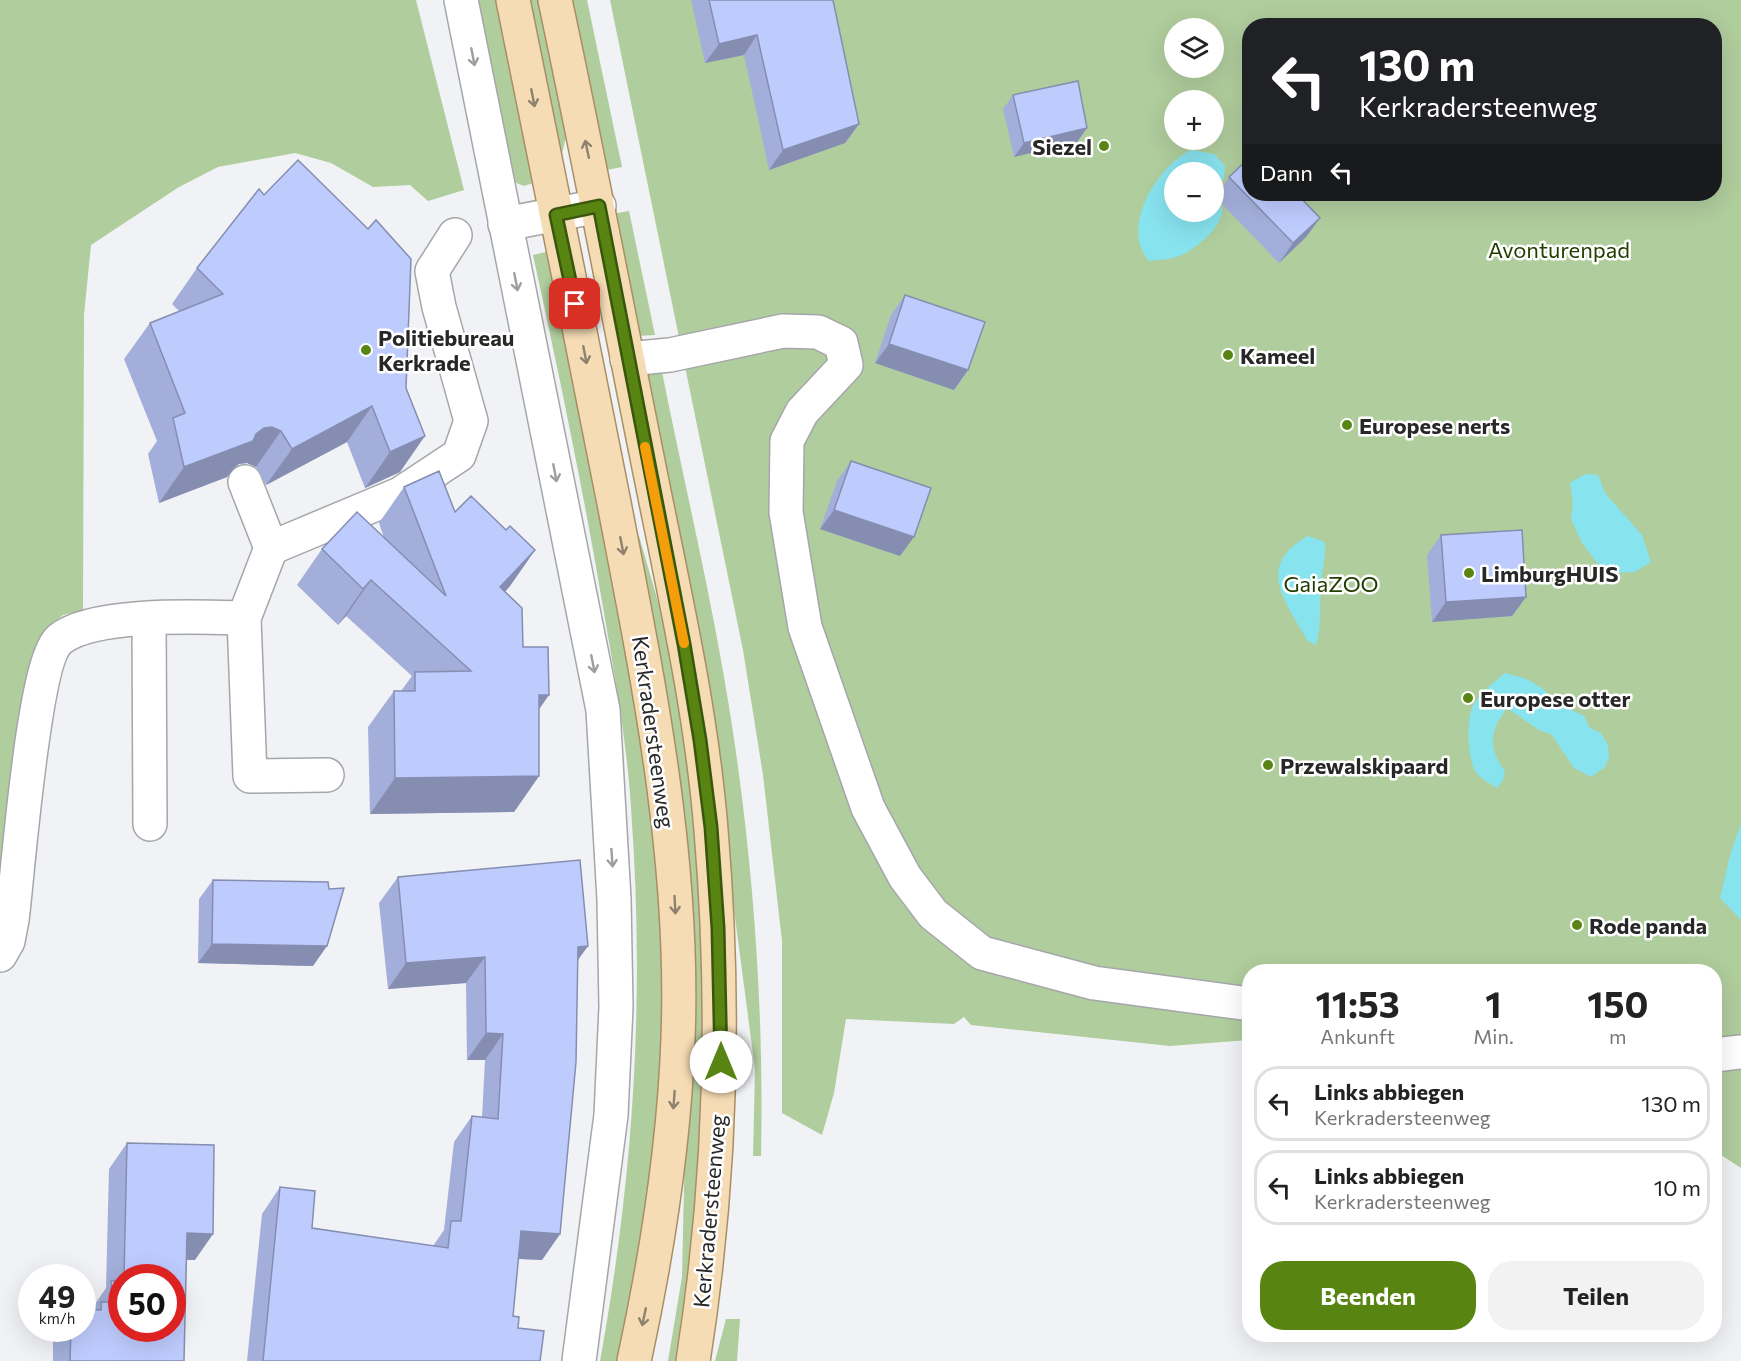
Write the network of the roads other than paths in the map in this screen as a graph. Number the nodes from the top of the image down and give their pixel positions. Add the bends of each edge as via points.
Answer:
1 (461, 0) edge
2 (513, 0) edge
3 (555, 0) edge
4 (599, 206) junction
5 (556, 215) junction
6 (505, 224) junction
7 (455, 235) dead end
8 (627, 359) junction
9 (245, 482) edge
10 (272, 548) junction
11 (244, 618) junction
12 (149, 619) junction
13 (327, 775) dead end
14 (150, 824) dead end
15 (0, 955) edge
16 (1242, 1003) edge
17 (1741, 1052) edge
18 (1722, 1054) edge
19 (579, 1361) edge
20 (634, 1361) edge
21 (693, 1361) edge

1 -> 6 street
2 -> 5 main road, Kerkradersteenweg
4 -> 3 main road, Kerkradersteenweg
4 - 5 street
4 - 8 main road, Kerkradersteenweg
5 - 6 street
5 -> 20 main road, Kerkradersteenweg via 642,648 674,882 678,1037 672,1130 653,1272
6 -> 19 street via 603,710 616,1007 611,1115
7 - 10 street via 432,271 471,421 459,454 400,494
8 - 16 street via 670,355 783,331 818,332 841,343 846,365 802,412 787,441 786,512 805,627 868,808 905,877 933,914 982,953 1094,983
8 - 21 main road, Kerkradersteenweg via 700,740 718,928 718,1125
9 - 10 street
10 - 11 street
11 - 12 street
11 - 13 street via 250,776
12 - 14 street
12 - 15 street via 75,632 60,639 51,651 33,730 12,920 8,941
17 - 18 street

